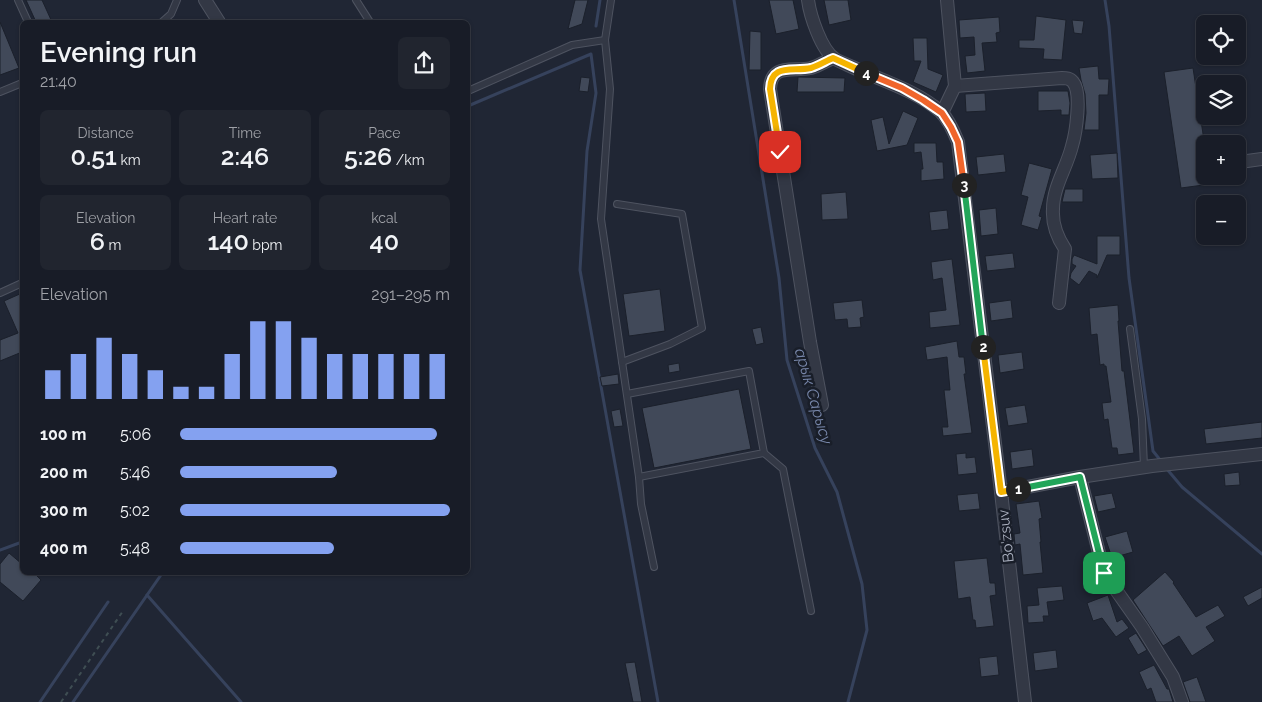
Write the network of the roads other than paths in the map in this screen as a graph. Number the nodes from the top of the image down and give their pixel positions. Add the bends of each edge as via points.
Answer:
1 (18, 0) edge
2 (177, 0) edge
3 (205, 0) edge
4 (356, 0) edge
5 (610, 0) edge
6 (808, 0) edge
7 (946, 0) edge
8 (27, 20) edge
9 (164, 20) edge
10 (217, 20) edge
11 (369, 20) edge
12 (605, 40) junction
13 (833, 58) junction
14 (20, 85) edge
15 (955, 86) junction
16 (470, 90) edge
17 (0, 92) edge
18 (942, 113) junction
19 (1262, 159) edge
20 (1246, 161) edge
21 (617, 204) dead end
22 (20, 284) edge
23 (0, 293) edge
24 (1059, 302) dead end
25 (1130, 329) dead end
26 (622, 362) junction
27 (627, 394) junction
28 (822, 405) dead end
29 (764, 453) junction
30 (1262, 454) edge
31 (1148, 467) junction
32 (639, 477) junction
33 (1080, 477) junction
34 (1001, 492) junction
35 (654, 568) dead end
36 (811, 611) dead end
37 (1025, 702) edge
38 (1182, 702) edge

1 - 8 lane
2 - 9 lane
3 - 10 street
4 - 11 lane
5 - 12 lane
6 - 13 street via 818,34
7 - 15 street
12 - 16 lane via 572,45
12 - 26 lane via 610,89 601,220
13 - 18 street, Bo'zsuv via 902,88
13 - 28 street via 812,68 778,71 773,75 770,89
14 - 17 lane
15 - 18 street
15 - 24 street via 1062,78 1075,84 1076,128 1053,208 1056,232 1065,249
18 - 34 street, Bo'zsuv via 958,142
19 - 20 street
21 - 26 lane via 682,214 702,328
22 - 23 lane
25 - 31 lane
26 - 27 lane
27 - 29 lane via 748,371
27 - 32 lane
29 - 32 lane
29 - 36 lane via 783,469
30 - 31 street
31 - 33 street
32 - 35 lane
33 - 34 street
33 - 38 street via 1104,573 1168,668
34 - 37 street, Bo'zsuv

